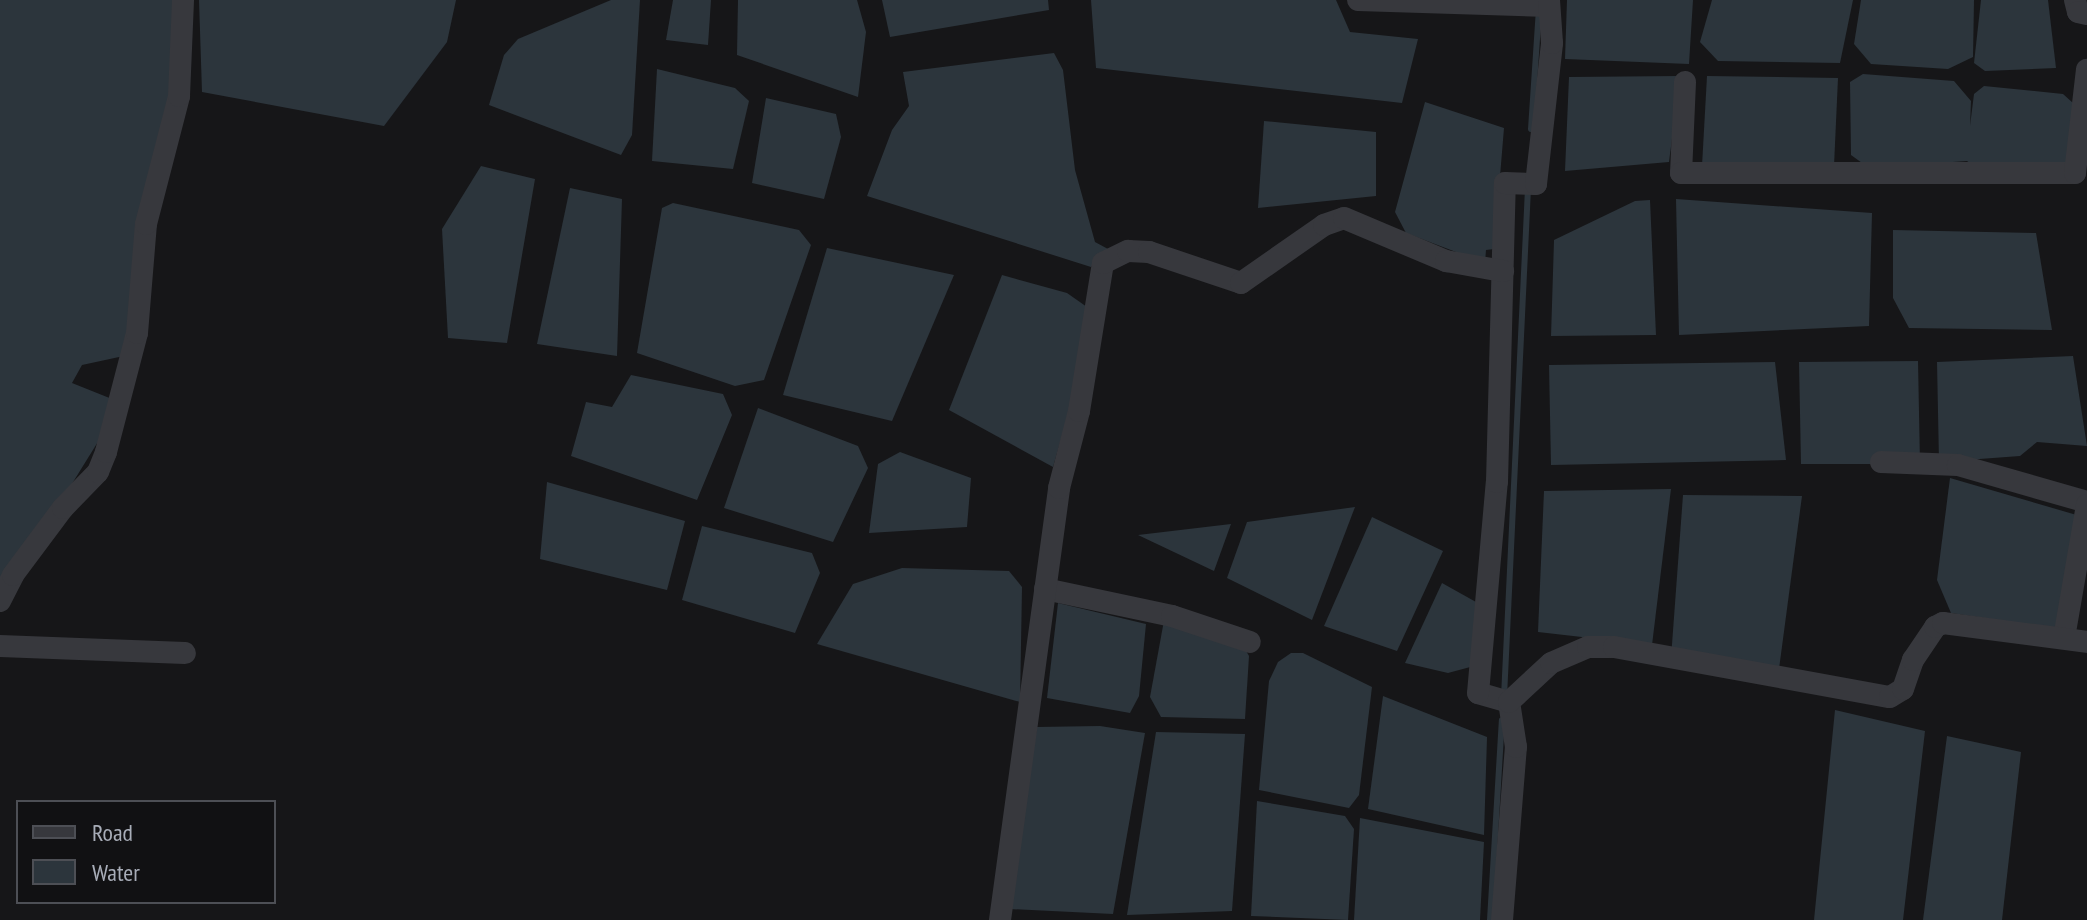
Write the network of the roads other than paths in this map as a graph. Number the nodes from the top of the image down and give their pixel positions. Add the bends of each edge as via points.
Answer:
1 (183, 0) edge
2 (1358, 0) edge
3 (2075, 0) edge
4 (1549, 3) edge
5 (2087, 14) edge
6 (2087, 70) edge
7 (1685, 82) dead end
8 (1503, 271) junction
9 (1881, 462) dead end
10 (2087, 503) edge
11 (1045, 589) junction
12 (0, 601) edge
13 (2064, 638) junction
14 (1250, 642) dead end
15 (2087, 642) edge
16 (0, 646) edge
17 (185, 653) dead end
18 (1499, 699) junction
19 (1000, 920) edge
20 (1502, 920) edge

1 - 12 lane via 179,96 146,224 137,333 106,452 98,472 54,519
2 - 4 lane
3 - 5 lane via 2078,12
4 - 8 lane via 1552,43 1528,184 1505,183
6 - 7 lane via 2075,173 1681,173
8 - 11 lane via 1446,261 1344,218 1324,225 1241,283 1149,252 1103,263
8 - 18 lane via 1497,482 1478,693
9 - 10 lane via 1958,465
10 - 13 lane
11 - 14 lane via 1172,616
11 - 19 lane
13 - 15 lane
13 - 18 lane via 1943,623 1913,660 1903,689 1890,697 1588,647 1551,663
16 - 17 lane
18 - 20 lane via 1516,747

